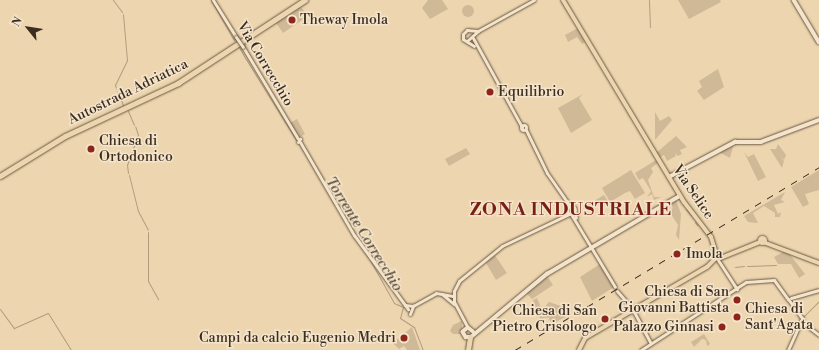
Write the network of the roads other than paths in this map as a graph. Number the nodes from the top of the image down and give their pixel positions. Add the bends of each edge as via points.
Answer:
1 (213, 0) edge
2 (300, 0) edge
3 (305, 0) edge
4 (534, 0) edge
5 (563, 0) edge
6 (794, 0) edge
7 (470, 30) junction
8 (478, 30) junction
9 (473, 37) junction
10 (467, 41) junction
11 (819, 42) edge
12 (476, 48) junction
13 (819, 120) edge
14 (0, 175) edge
15 (669, 177) junction
16 (680, 196) junction
17 (568, 207) junction
18 (574, 211) junction
19 (568, 214) junction
20 (592, 246) junction
21 (716, 258) junction
22 (819, 262) edge
23 (455, 287) junction
24 (615, 287) dead end
25 (737, 289) junction
26 (819, 290) edge
27 (617, 291) dead end
28 (444, 294) junction
29 (453, 296) junction
30 (791, 299) junction
31 (411, 307) junction
32 (456, 308) junction
33 (633, 310) junction
34 (410, 314) dead end
35 (463, 318) junction
36 (801, 321) junction
37 (468, 328) junction
38 (463, 331) junction
39 (470, 334) junction
40 (819, 335) edge
41 (651, 343) junction
42 (468, 347) edge
43 (579, 350) edge
44 (642, 350) edge
45 (788, 350) edge

1 - 31 street, Via Correcchio, bridge via 354,235 405,305
2 - 14 highway, Autostrada Adriatica via 176,82 64,134
3 - 14 highway, Autostrada Adriatica via 178,83 65,136
4 - 8 street
5 - 15 main road, Via Selice
6 - 11 main road
7 - 8 street
7 - 9 street
7 - 10 street via 463,34
8 - 9 street
9 - 10 street
9 - 12 street
10 - 12 street
12 - 17 street
13 - 15 main road via 764,141 735,142
15 - 16 main road, Via Selice
16 - 20 main road
16 - 21 main road, Via Selice via 711,237
17 - 18 street
17 - 19 street
18 - 19 street
18 - 20 street
19 - 20 street
19 - 23 street via 501,247
20 - 24 street
20 - 39 main road via 544,277
21 - 22 main road via 762,240
21 - 25 street, Via Selice
21 - 33 main road
23 - 28 street
23 - 29 street
25 - 30 street via 748,282 773,280
25 - 41 street
26 - 30 street
27 - 33 street
28 - 29 street
28 - 31 street via 435,293
28 - 32 street
29 - 32 street
30 - 36 street
31 - 34 street
32 - 35 street
33 - 41 street
33 - 43 main road via 585,338
35 - 37 street
35 - 38 street
36 - 40 street
36 - 45 street
37 - 38 main road
37 - 39 main road
38 - 39 main road
39 - 42 highway
41 - 44 street

